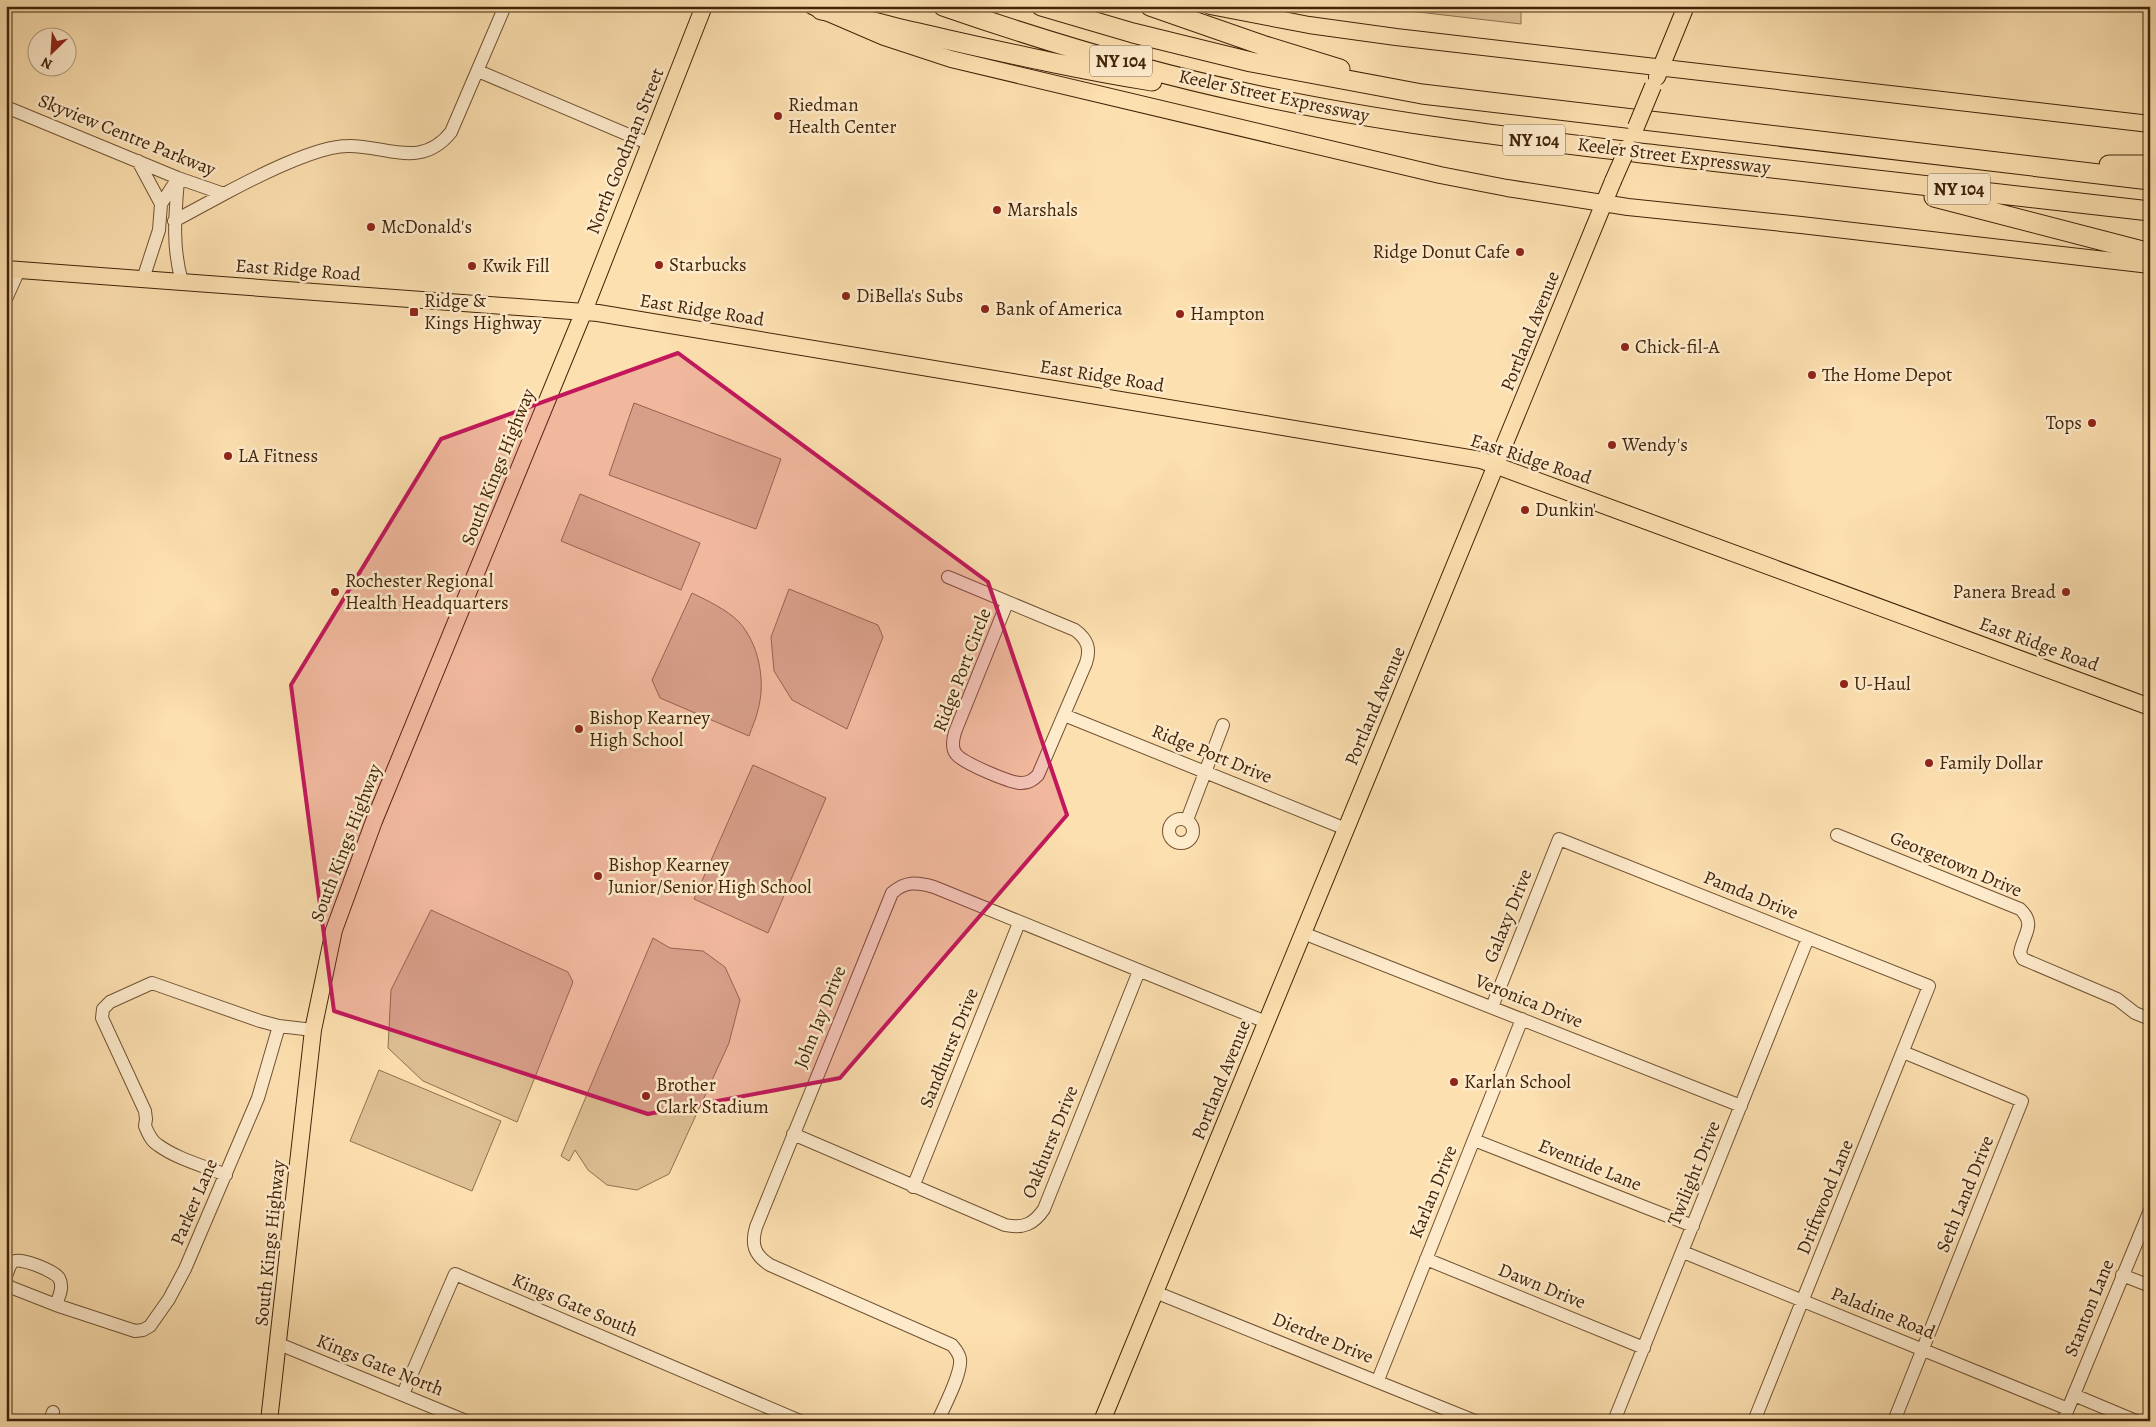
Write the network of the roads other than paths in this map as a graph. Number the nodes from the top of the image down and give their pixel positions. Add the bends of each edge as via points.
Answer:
1 (505, 6) edge
2 (704, 6) edge
3 (710, 6) edge
4 (943, 6) edge
5 (1041, 6) edge
6 (1150, 6) edge
7 (1210, 6) edge
8 (1686, 6) edge
9 (816, 8) edge
10 (698, 22) junction
11 (1661, 67) junction
12 (478, 71) junction
13 (1472, 101) junction
14 (1302, 104) junction
15 (6, 107) edge
16 (2150, 124) edge
17 (650, 144) junction
18 (1886, 150) junction
19 (138, 161) junction
20 (2150, 165) edge
21 (1768, 168) junction
22 (178, 178) junction
23 (2150, 180) edge
24 (224, 194) junction
25 (162, 204) junction
26 (1604, 204) junction
27 (2150, 211) edge
28 (174, 221) junction
29 (2150, 253) edge
30 (2150, 266) edge
31 (13, 269) edge
32 (144, 279) junction
33 (182, 282) junction
34 (6, 299) edge
35 (584, 312) junction
36 (1497, 465) junction
37 (948, 578) dead end
38 (1007, 603) junction
39 (2150, 707) edge
40 (1064, 715) junction
41 (1223, 726) dead end
42 (1205, 771) junction
43 (1187, 820) dead end
44 (1346, 829) junction
45 (1836, 835) dead end
46 (1559, 839) joint
47 (1019, 923) junction
48 (1303, 933) junction
49 (1808, 938) junction
50 (1139, 971) junction
51 (1928, 986) joint
52 (1492, 1006) junction
53 (1522, 1019) junction
54 (2150, 1019) edge
55 (1266, 1022) junction
56 (278, 1026) junction
57 (313, 1030) junction
58 (1903, 1052) junction
59 (1741, 1106) junction
60 (793, 1134) junction
61 (1474, 1140) junction
62 (226, 1175) junction
63 (913, 1187) junction
64 (2150, 1210) edge
65 (1693, 1226) junction
66 (1683, 1252) junction
67 (1426, 1259) junction
68 (2122, 1275) junction
69 (6, 1276) edge
70 (6, 1283) edge
71 (2150, 1286) edge
72 (1156, 1292) junction
73 (1803, 1301) junction
74 (56, 1305) junction
75 (278, 1344) junction
76 (1644, 1348) junction
77 (1923, 1350) junction
78 (1378, 1380) junction
79 (403, 1394) junction
80 (2074, 1395) junction
81 (2066, 1415) edge
82 (270, 1421) edge
83 (466, 1421) edge
84 (800, 1421) edge
85 (938, 1421) edge
86 (1102, 1421) edge
87 (1475, 1421) edge
88 (1614, 1421) edge
89 (1754, 1421) edge
90 (1894, 1421) edge
91 (2136, 1421) edge

1 - 12 street, Skyview Centre Parkway
2 - 10 main road, North Goodman Street
3 - 10 main road
4 - 14 highway, Keeler Street Expressway / NY 104 via 1116,60
5 - 13 highway, Keeler Street Expressway / NY 104 via 1251,62 1395,90
6 - 13 highway via 1333,67
7 - 11 main road via 1327,28
8 - 11 main road, Portland Avenue
9 - 14 highway via 1128,77
9 - 26 main road via 884,37 968,63 1457,178
10 - 17 main road, North Goodman Street
11 - 16 main road
11 - 26 main road, Portland Avenue, bridge
12 - 17 street
12 - 24 street, Skyview Centre Parkway via 451,132 445,140 425,151 398,154 341,146 311,154
13 - 18 highway, Keeler Street Expressway / NY 104
14 - 21 highway, Keeler Street Expressway / NY 104 via 1456,130
15 - 19 street, Skyview Centre Parkway
17 - 35 main road, North Goodman Street
18 - 20 highway via 2060,163
18 - 23 highway, Keeler Street Expressway / NY 104
19 - 22 street, Skyview Centre Parkway
19 - 25 street
21 - 27 highway, Keeler Street Expressway / NY 104
21 - 29 highway via 1953,201
22 - 24 street, Skyview Centre Parkway
22 - 25 street
22 - 28 street
24 - 28 street
25 - 32 street via 159,230
26 - 30 main road
26 - 36 main road, Portland Avenue
28 - 33 street via 177,264
31 - 32 main road, East Ridge Road
31 - 34 street
32 - 33 main road, East Ridge Road
33 - 35 main road, East Ridge Road
35 - 36 main road, East Ridge Road via 1393,444
35 - 57 main road, South Kings Highway via 353,876 334,930
36 - 39 main road, East Ridge Road
36 - 44 main road, Portland Avenue
37 - 38 street
38 - 40 street, Ridge Port Circle via 1075,630 1087,641 1088,656
38 - 40 street, Ridge Port Circle via 955,732 954,752 963,760 1011,781 1028,782 1038,775
40 - 42 street, Ridge Port Drive
41 - 42 street
42 - 43 street
42 - 44 street, Ridge Port Drive
44 - 48 main road, Portland Avenue
45 - 54 street, Georgetown Drive via 2020,909 2028,921 2020,952 2023,959 2118,1000
46 - 49 street, Pamda Drive
46 - 52 street, Galaxy Drive
47 - 50 street, John Jay Drive
47 - 60 street, John Jay Drive via 923,884 914,882 892,893
47 - 63 street, Sandhurst Drive
48 - 52 street, Veronica Drive
48 - 55 main road, Portland Avenue
49 - 51 street, Pamda Drive
49 - 59 street, Twilight Drive
50 - 55 street, John Jay Drive
50 - 63 street, Oakhurst Drive via 1039,1217 1031,1224 1014,1227
51 - 58 street, Driftwood Lane
52 - 53 street, Veronica Drive
53 - 59 street, Veronica Drive
53 - 61 street, Karlan Drive
55 - 72 main road, Portland Avenue
56 - 57 street
56 - 62 street, Parker Lane via 258,1098
56 - 62 street via 152,983 110,1002 103,1009 105,1028 145,1111 145,1126 156,1145
57 - 75 main road, South Kings Highway
58 - 73 street, Driftwood Lane
58 - 77 street, Seth Land Drive via 2022,1101
59 - 65 street, Twilight Drive
60 - 63 street, Oakhurst Drive
60 - 85 street, John Jay Drive via 756,1226 755,1252 770,1265 952,1345 960,1362
61 - 65 street, Eventide Lane
61 - 67 street, Karlan Drive
62 - 74 street, Parker Lane via 185,1269 150,1326 135,1331
64 - 68 street, Stanton Lane
65 - 66 street, Twilight Drive
66 - 73 street, Paladine Road
66 - 76 street, Twilight Drive
67 - 76 street, Dawn Drive
67 - 78 street, Karlan Drive
68 - 71 street
68 - 80 street, Stanton Lane
69 - 74 street via 15,1260 54,1273 61,1284
70 - 74 street, Parker Lane
72 - 78 street, Dierdre Drive
72 - 86 main road, Portland Avenue
73 - 77 street, Paladine Road
73 - 89 street, Driftwood Lane
75 - 79 street, Kings Gate North
75 - 82 main road, South Kings Highway
76 - 88 street, Twilight Drive
77 - 81 street, Paladine Road
77 - 90 street, Seth Land Drive
78 - 87 street, Dierdre Drive
79 - 83 street, Kings Gate North
79 - 84 street, Kings Gate South via 455,1274
80 - 81 street, Stanton Lane
80 - 91 street

